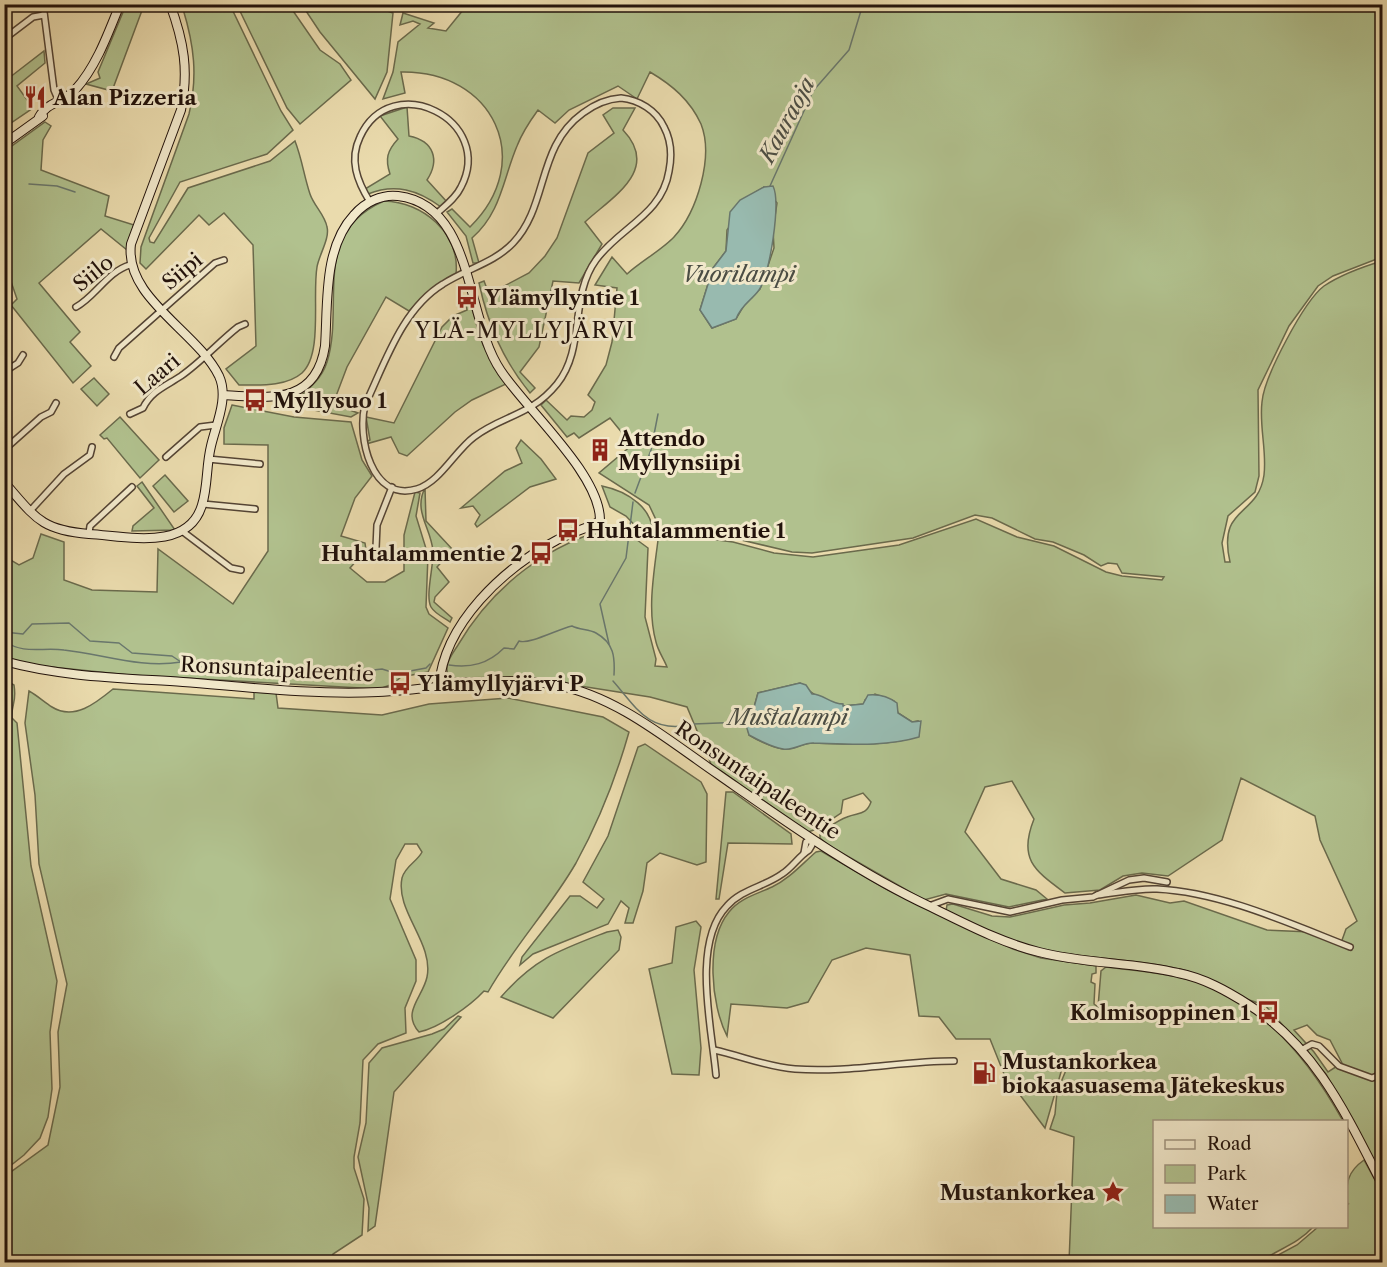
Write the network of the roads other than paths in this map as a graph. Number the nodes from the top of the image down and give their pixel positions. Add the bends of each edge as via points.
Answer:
1 (43, 4) edge
2 (120, 4) edge
3 (170, 4) edge
4 (44, 15) junction
5 (4, 39) edge
6 (61, 99) junction
7 (4, 144) edge
8 (370, 202) junction
9 (436, 214) junction
10 (224, 260) dead end
11 (130, 265) junction
12 (466, 272) junction
13 (76, 307) dead end
14 (162, 309) junction
15 (246, 324) dead end
16 (23, 355) dead end
17 (204, 356) junction
18 (114, 357) dead end
19 (4, 372) edge
20 (223, 395) junction
21 (56, 403) dead end
22 (531, 409) junction
23 (130, 414) dead end
24 (216, 425) junction
25 (92, 447) dead end
26 (4, 450) edge
27 (166, 457) dead end
28 (208, 459) junction
29 (260, 464) dead end
30 (4, 482) edge
31 (132, 487) dead end
32 (392, 487) junction
33 (203, 504) junction
34 (255, 509) dead end
35 (30, 511) junction
36 (182, 531) junction
37 (88, 534) junction
38 (376, 548) dead end
39 (241, 570) dead end
40 (4, 661) edge
41 (439, 686) junction
42 (811, 839) junction
43 (1167, 882) dead end
44 (1097, 895) junction
45 (929, 906) junction
46 (1350, 946) dead end
47 (1303, 1049) junction
48 (714, 1050) junction
49 (954, 1060) dead end
50 (1383, 1074) edge
51 (716, 1075) dead end
52 (1383, 1184) edge

1 - 4 street
2 - 6 street via 98,57 73,92
3 - 11 street via 185,54 185,91 131,244
4 - 5 street via 33,17
4 - 6 street via 54,86
6 - 7 street via 57,106
8 - 9 street via 395,196 409,198
8 - 9 street via 356,173 354,158 361,133 372,119 392,107 426,106 447,117 457,128 467,156 461,189
8 - 20 street via 353,215 333,256 323,361 316,374 302,388 284,396
9 - 12 street via 458,244
10 - 14 street, Siipi via 215,263
11 - 13 street, Siilo via 122,267 86,303
11 - 14 street via 138,282
12 - 22 street via 486,344 501,372
12 - 22 street via 502,253 523,231 555,144 580,115 603,101 629,99 646,106 662,123 671,163 663,192 647,214 592,266 582,292 576,340 566,370
12 - 32 street via 432,291 410,315 365,405 362,435 366,454 378,475
14 - 17 street
14 - 18 street, Siipi via 118,348
15 - 17 street, Laari
16 - 19 street
17 - 20 street via 218,375
17 - 23 street, Laari
20 - 24 street
21 - 26 street via 51,412
22 - 32 street via 474,437 420,488
22 - 41 street via 587,481 600,521 534,553 485,595 459,631 446,657
24 - 27 street via 200,427
24 - 28 street
25 - 35 street via 90,455 64,474
28 - 29 street
28 - 33 street
30 - 35 street
31 - 37 street via 90,526
32 - 38 street via 376,525
33 - 34 street
33 - 36 street
35 - 37 street via 54,529
36 - 37 street via 160,537
36 - 39 street via 231,568
40 - 41 street, Ronsuntaipaleentie via 30,669 319,693 380,693
41 - 42 street, Ronsuntaipaleentie via 517,681 579,690 623,711
42 - 45 street, Ronsuntaipaleentie
42 - 48 street via 812,845 783,874 735,898 718,918 709,952 706,996
43 - 44 street via 1129,880
44 - 45 street via 1010,912 948,899
44 - 46 street via 1154,889 1182,892 1270,916
45 - 47 street, Ronsuntaipaleentie via 1014,945 1042,953 1199,979 1249,1005
47 - 50 street via 1312,1044 1319,1046 1334,1062 1350,1071 1372,1078
47 - 52 street, Ronsuntaipaleentie via 1332,1089
48 - 49 street via 797,1069
48 - 51 street

